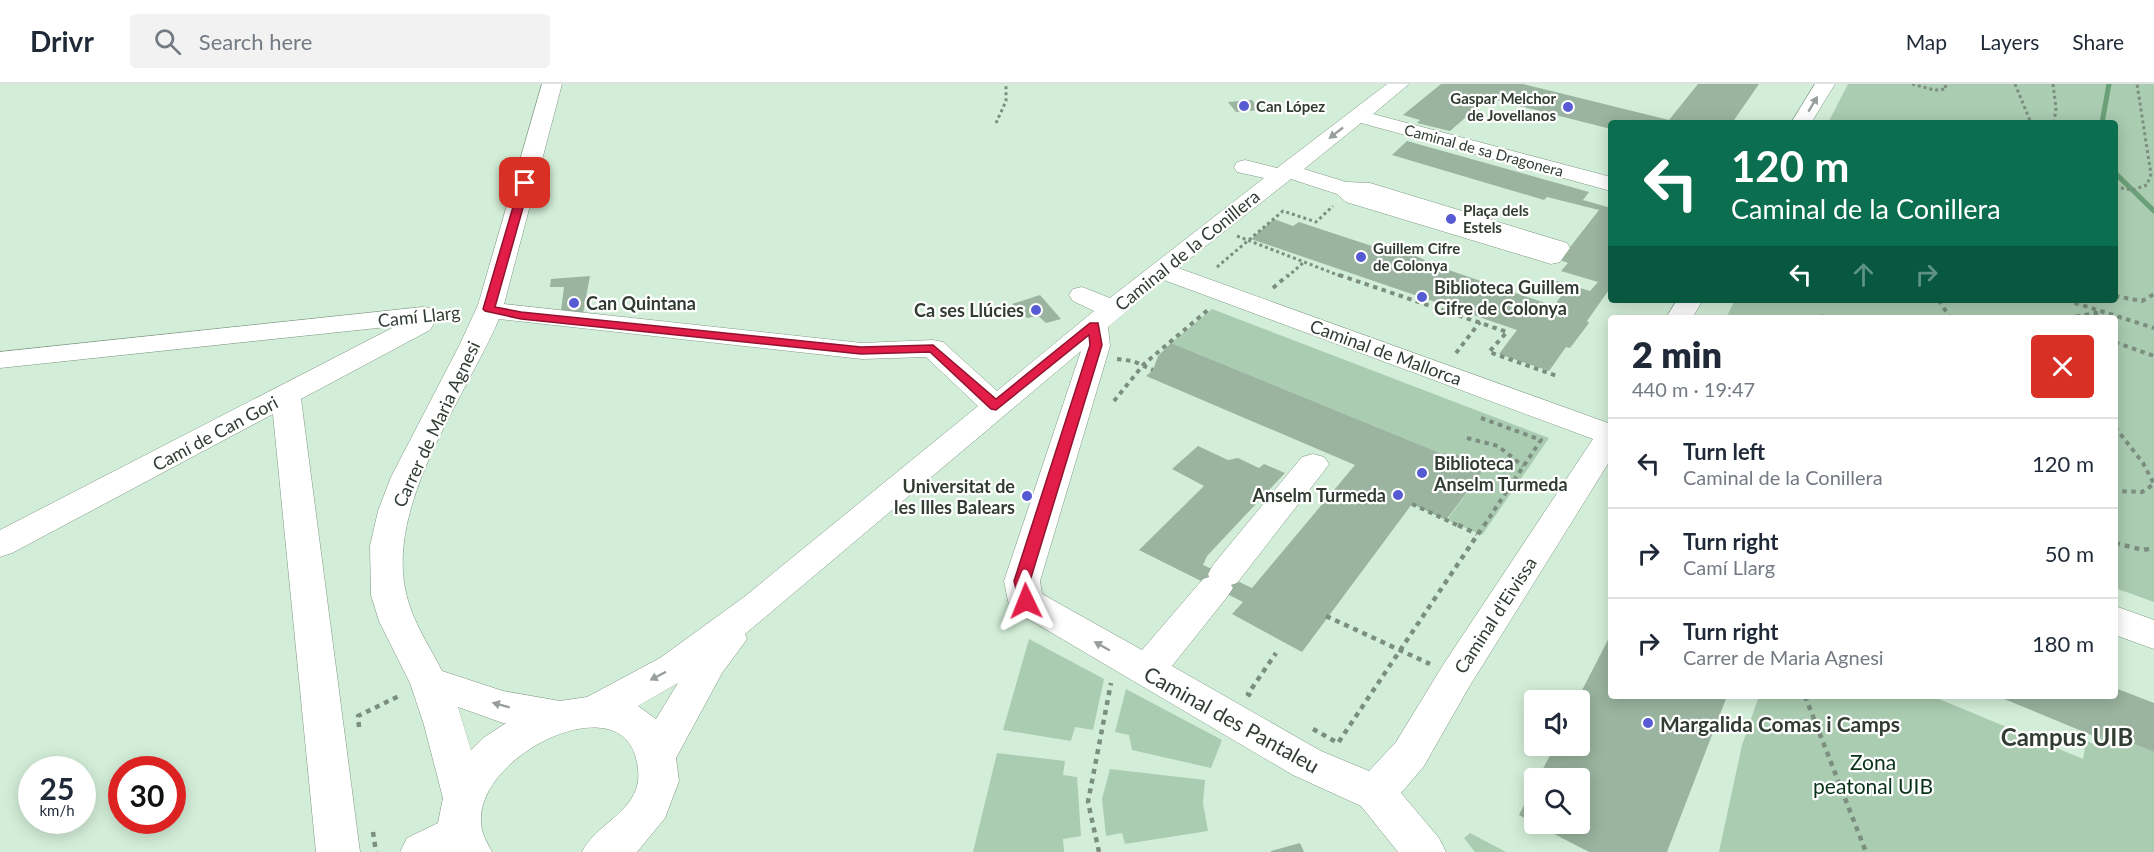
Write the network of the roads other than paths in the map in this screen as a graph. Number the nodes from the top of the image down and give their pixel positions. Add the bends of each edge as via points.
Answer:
1 (552, 84) edge
2 (1399, 84) edge
3 (1825, 84) edge
4 (1357, 116) junction
5 (1803, 120) edge
6 (1245, 168) dead end
7 (1284, 173) junction
8 (1608, 183) edge
9 (1342, 195) junction
10 (1160, 270) junction
11 (1082, 295) dead end
12 (489, 309) junction
13 (426, 315) joint
14 (1103, 318) junction
15 (0, 360) edge
16 (286, 395) junction
17 (996, 406) junction
18 (1608, 434) edge
19 (1608, 440) edge
20 (1313, 464) dead end
21 (0, 545) edge
22 (757, 606) junction
23 (2118, 621) edge
24 (2154, 635) edge
25 (1133, 663) junction
26 (429, 682) junction
27 (576, 714) junction
28 (658, 753) junction
29 (1376, 793) junction
30 (465, 827) edge
31 (338, 852) edge
32 (422, 852) edge
33 (604, 852) edge
34 (1424, 852) edge

1 - 12 street, Carrer de Maria Agnesi
2 - 4 street, Caminal de la Conillera
5 -> 3 street
4 -> 7 street, Caminal de la Conillera
4 - 8 street, Caminal de sa Dragonera
6 - 7 street
7 - 9 street
7 - 10 street, Caminal de la Conillera
9 - 9 street via 1551,257 1558,248 1362,188
10 - 14 street, Caminal de la Conillera
10 - 18 street, Caminal de Mallorca
11 - 14 street
12 - 17 street via 861,351 933,348
12 - 26 street, Carrer de Maria Agnesi via 430,427 394,514 386,578 391,610
13 - 15 street, Camí Llarg
13 - 16 street, Camí de Can Gori via 420,324
14 - 17 street, Caminal de la Conillera
25 -> 14 street, Caminal des Pantaleu via 1026,601 1022,581
16 - 21 street, Camí de Can Gori
16 - 31 street
17 - 22 street, Caminal de la Conillera
19 - 29 street, Caminal d'Eivissa via 1410,754
20 - 25 street via 1220,581
22 -> 27 street via 673,668
22 - 28 street via 709,663
23 - 24 street
25 - 29 street, Caminal des Pantaleu via 1307,763
27 -> 26 street via 503,707
26 - 30 street, Carrer de Maria Agnesi via 448,736
27 - 28 street via 616,715 635,723 649,736
27 - 30 street via 528,727 500,746 477,769
28 - 33 street via 660,774 654,797 620,842
29 - 34 street, Caminal des Pantaleu
30 - 32 street

